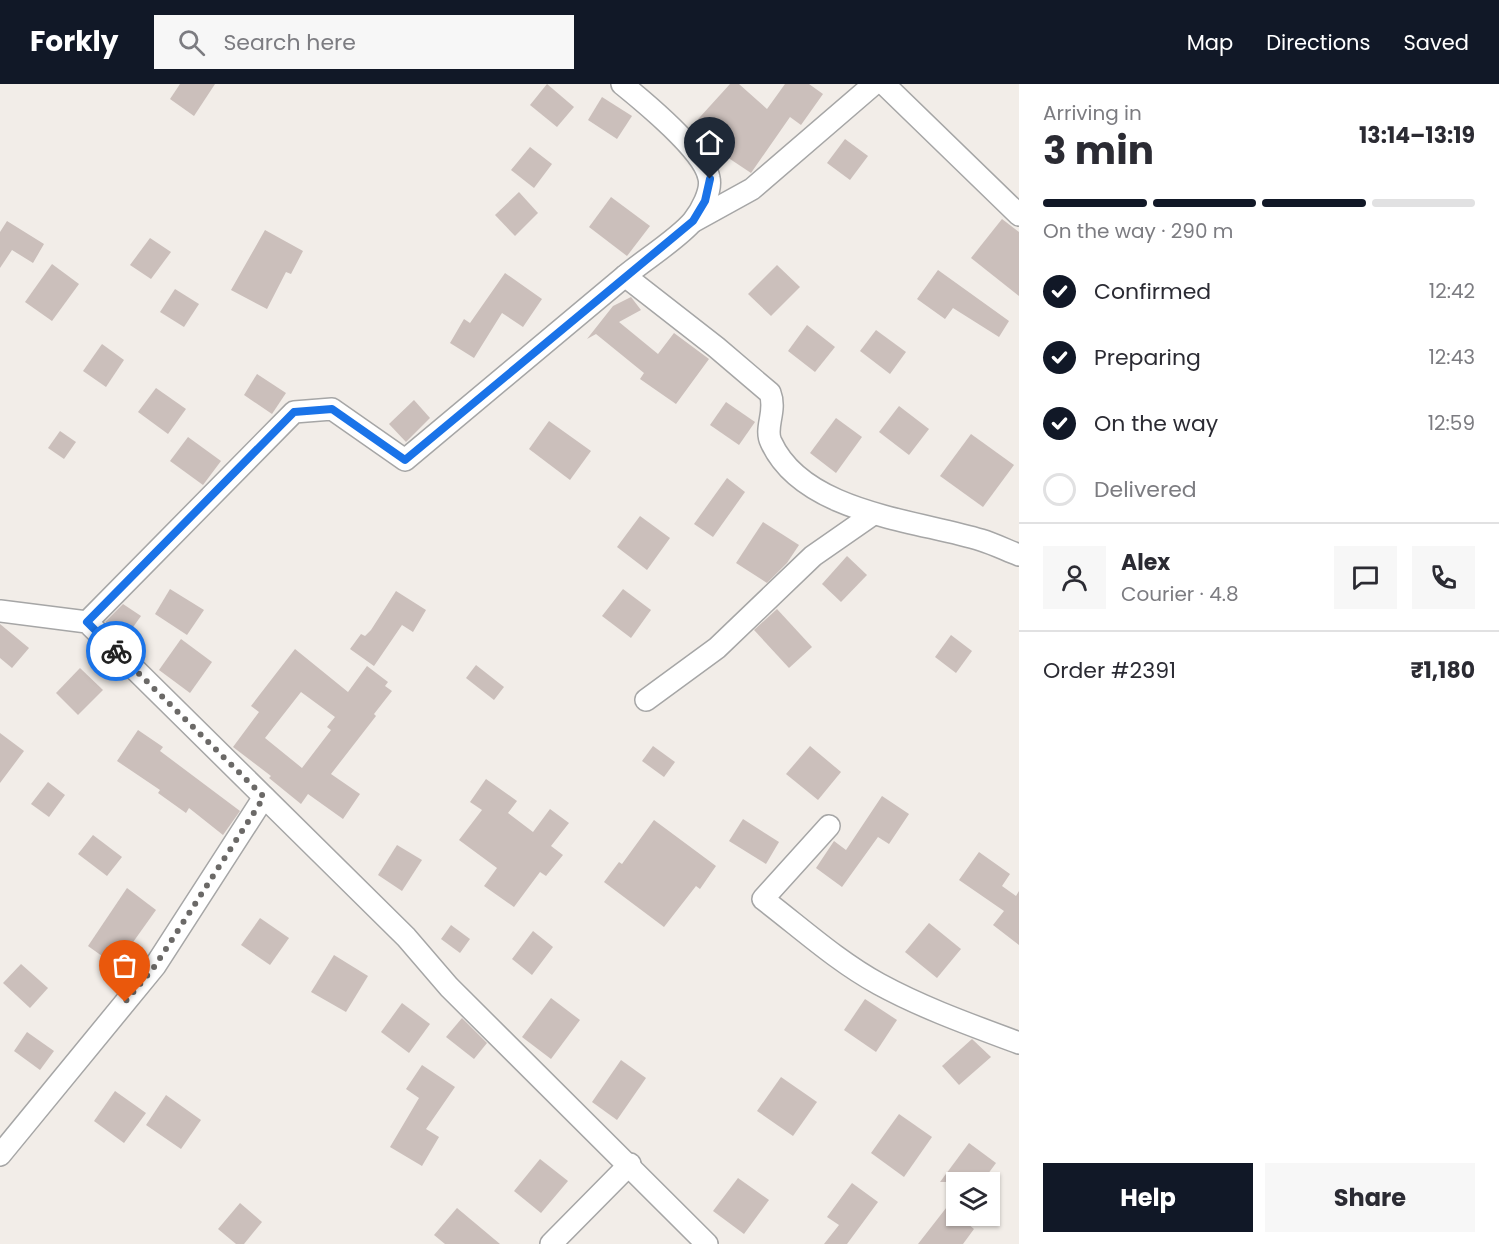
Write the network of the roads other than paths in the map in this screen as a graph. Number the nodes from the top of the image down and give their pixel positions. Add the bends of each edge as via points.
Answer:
1 (622, 84) edge
2 (874, 84) edge
3 (884, 84) edge
4 (1019, 215) edge
5 (693, 221) junction
6 (625, 276) junction
7 (872, 515) junction
8 (1019, 555) edge
9 (0, 611) edge
10 (87, 622) junction
11 (646, 700) dead end
12 (264, 797) junction
13 (829, 826) dead end
14 (1019, 1043) edge
15 (0, 1155) edge
16 (630, 1164) junction
17 (551, 1244) edge
18 (708, 1244) edge

1 - 5 street via 657,111 703,164 710,179 705,201
2 - 5 street via 753,189
3 - 4 street
5 - 6 street
6 - 7 street via 770,393 770,440 782,461 813,487
6 - 10 street via 405,460 332,409 294,412
7 - 8 street via 980,540
7 - 11 street via 813,556 717,648
9 - 10 street
10 - 12 street
12 - 15 street via 155,966
12 - 16 street
13 - 14 street via 763,899 877,983 922,1006
16 - 17 street
16 - 18 street

